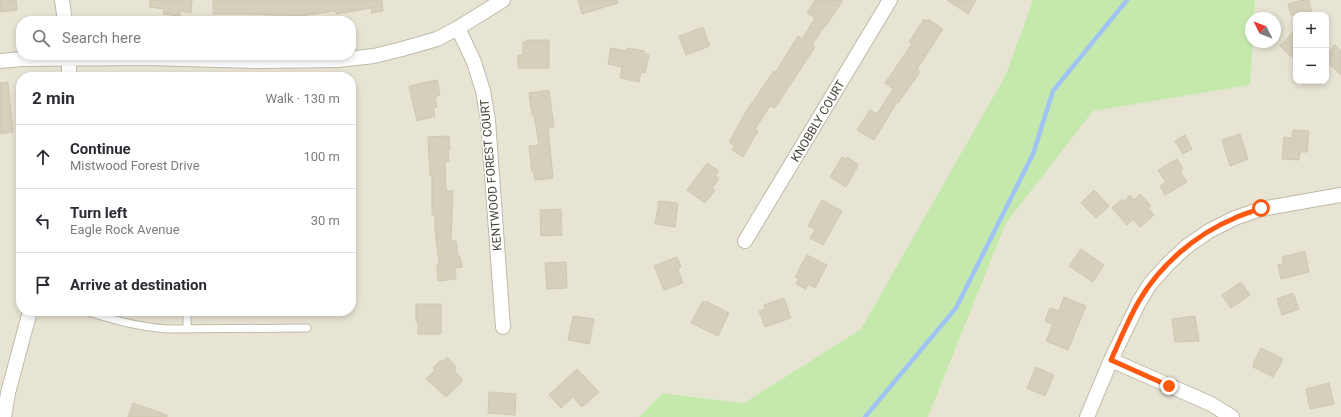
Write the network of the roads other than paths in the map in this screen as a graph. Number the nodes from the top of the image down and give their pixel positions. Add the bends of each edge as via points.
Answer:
1 (62, 0) edge
2 (503, 0) edge
3 (890, 0) edge
4 (64, 16) edge
5 (458, 28) junction
6 (356, 58) edge
7 (16, 60) edge
8 (69, 60) edge
9 (220, 60) edge
10 (338, 60) edge
11 (0, 61) edge
12 (69, 72) edge
13 (1341, 195) edge
14 (746, 241) dead end
15 (29, 316) edge
16 (106, 316) edge
17 (187, 316) edge
18 (503, 327) dead end
19 (307, 328) dead end
20 (187, 329) junction
21 (1111, 360) junction
22 (4, 417) edge
23 (1087, 417) edge
24 (1232, 417) edge

1 - 4 street
2 - 5 street
3 - 14 street, KNOBBLY COURT
5 - 6 street via 437,39 402,50
5 - 18 street, KENTWOOD FOREST COURT via 474,62 488,120
7 - 11 street
8 - 12 street
9 - 10 street
13 - 21 street via 1261,208 1235,218 1186,247 1150,284
15 - 22 street
16 - 20 lane via 147,328
17 - 20 lane
19 - 20 lane
21 - 23 street
21 - 24 street via 1211,404

